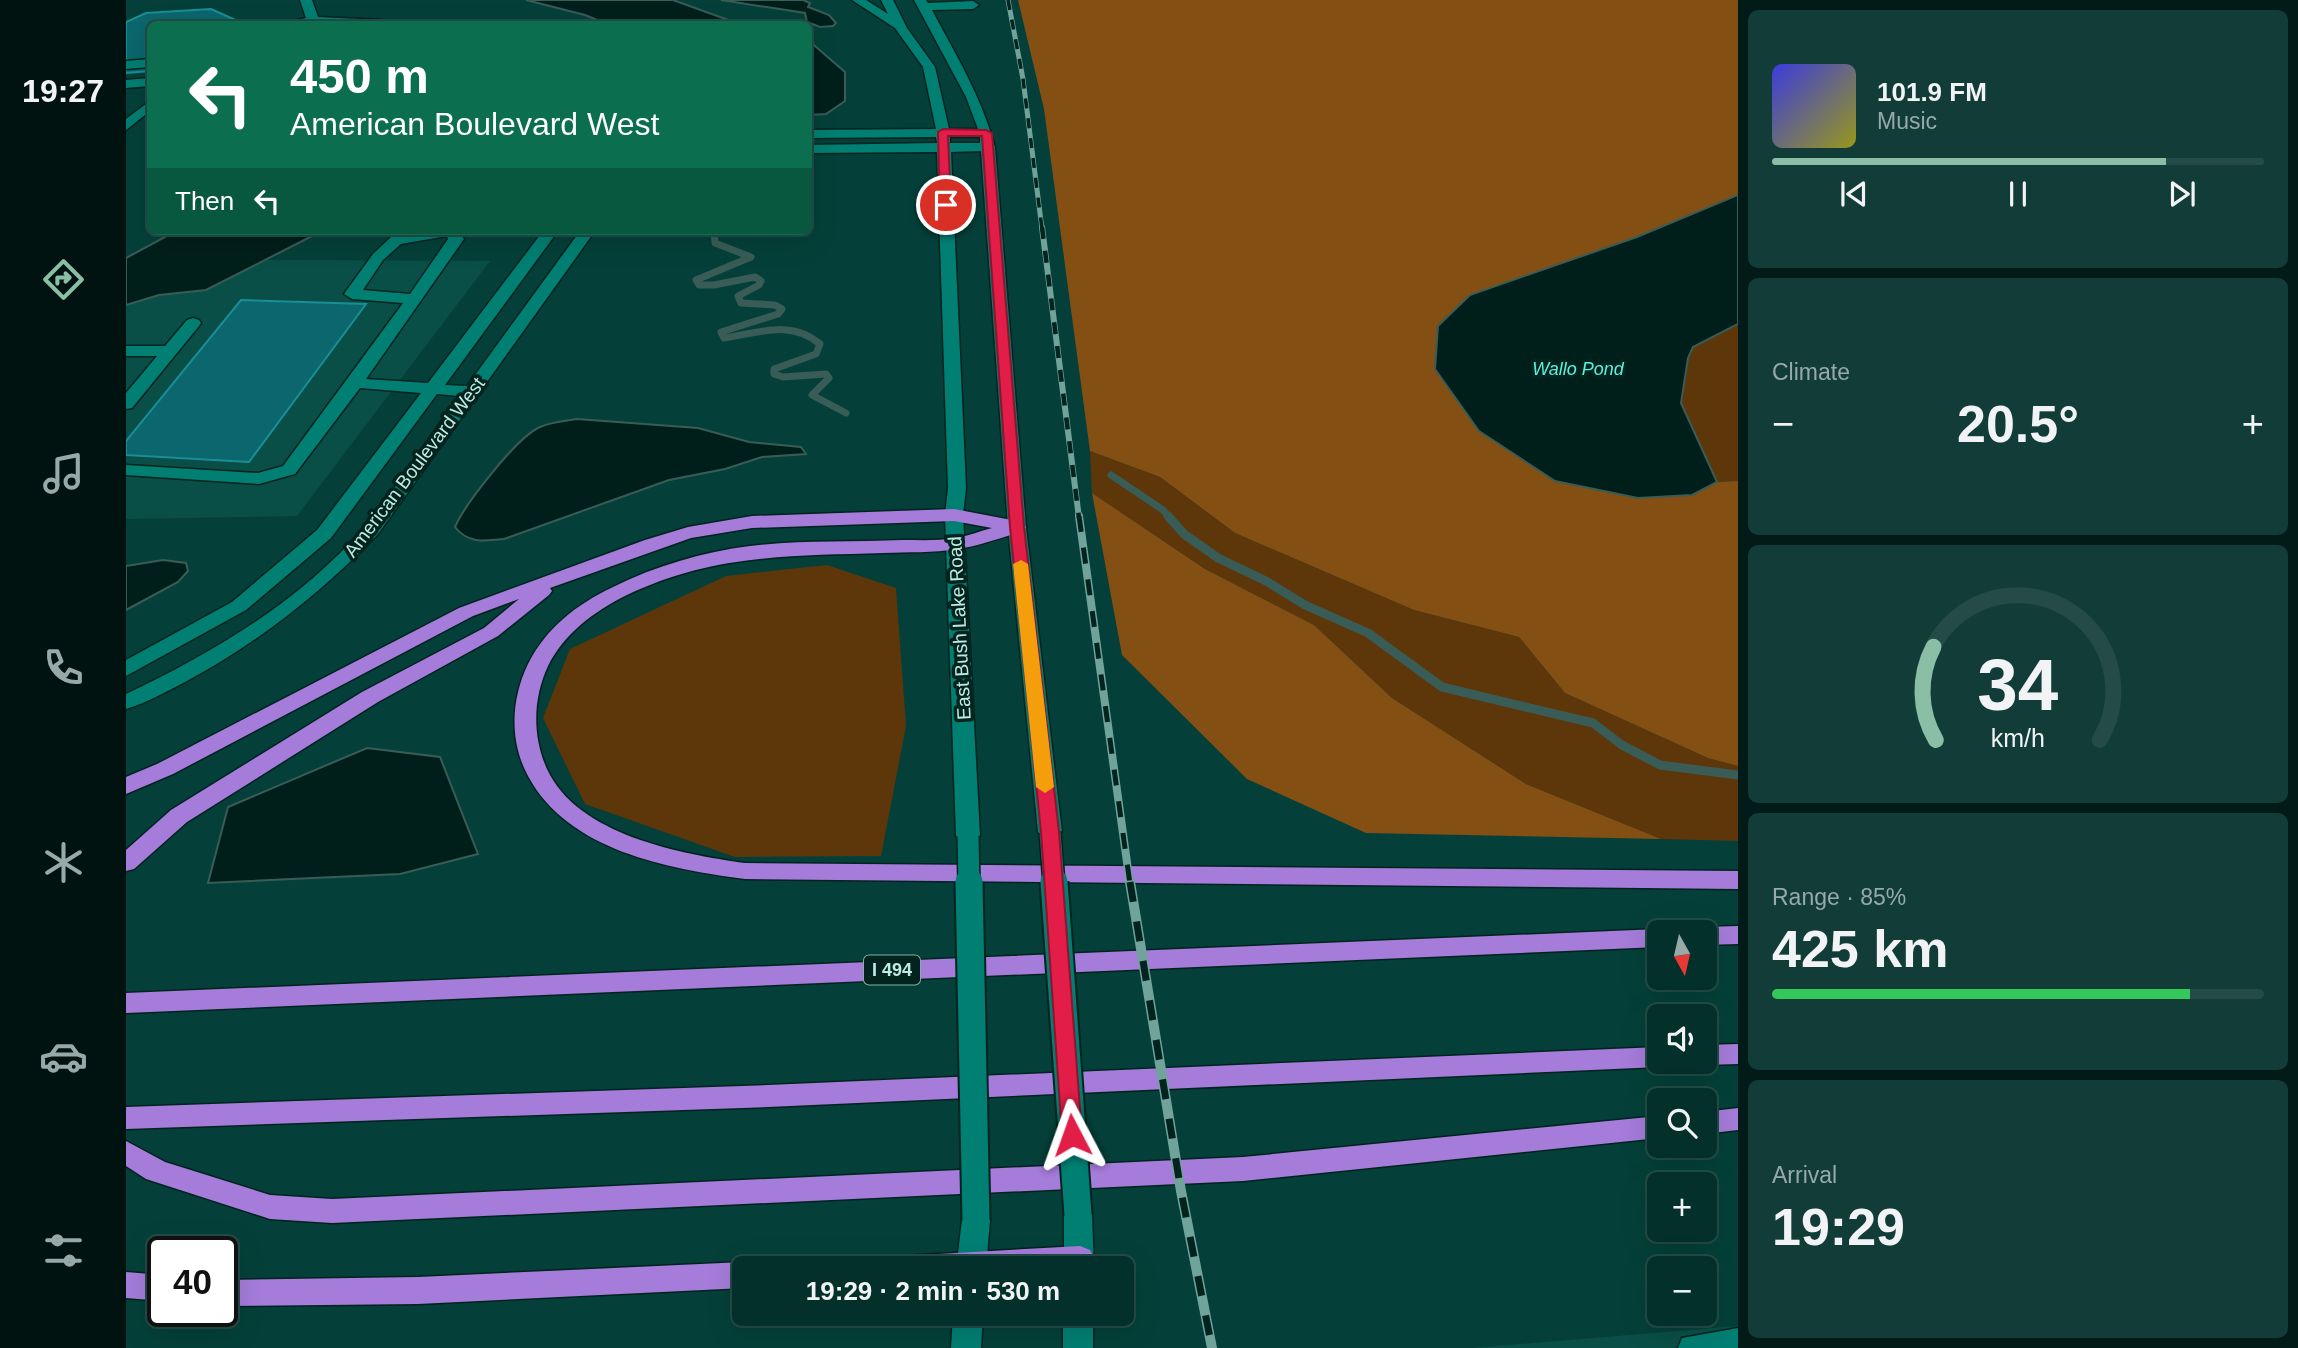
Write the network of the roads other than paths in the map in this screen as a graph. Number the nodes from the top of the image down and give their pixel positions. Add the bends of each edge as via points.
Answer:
1 (306, 0) edge
2 (858, 0) edge
3 (887, 0) edge
4 (922, 4) edge
5 (973, 5) dead end
6 (313, 20) junction
7 (309, 21) edge
8 (330, 21) edge
9 (901, 28) junction
10 (147, 52) edge
11 (126, 53) edge
12 (147, 63) edge
13 (126, 65) edge
14 (147, 82) edge
15 (126, 84) edge
16 (147, 108) edge
17 (126, 126) edge
18 (812, 134) edge
19 (943, 140) junction
20 (987, 140) junction
21 (812, 149) edge
22 (427, 235) edge
23 (454, 235) edge
24 (548, 235) edge
25 (585, 235) edge
26 (415, 299) junction
27 (193, 323) dead end
28 (126, 351) edge
29 (170, 351) junction
30 (126, 380) edge
31 (145, 381) junction
32 (355, 383) junction
33 (431, 389) junction
34 (471, 392) junction
35 (126, 404) edge
36 (126, 470) edge
37 (954, 515) junction
38 (1017, 527) junction
39 (956, 544) junction
40 (558, 579) junction
41 (126, 669) edge
42 (126, 702) edge
43 (126, 786) edge
44 (126, 863) edge
45 (1738, 880) edge
46 (1738, 935) edge
47 (1717, 936) edge
48 (1647, 939) edge
49 (126, 1003) edge
50 (1738, 1054) edge
51 (1717, 1055) edge
52 (1647, 1058) edge
53 (126, 1118) edge
54 (1738, 1119) edge
55 (1717, 1121) edge
56 (1647, 1128) edge
57 (126, 1152) edge
58 (972, 1256) edge
59 (1079, 1256) edge
60 (732, 1276) edge
61 (126, 1285) edge
62 (147, 1287) edge
63 (238, 1293) edge
64 (967, 1326) edge
65 (1079, 1326) edge
66 (1738, 1342) edge
67 (966, 1348) edge
68 (1078, 1348) edge
69 (1693, 1348) edge

1 - 6 street
2 - 9 street
3 - 9 street, East Bush Lake Road
4 - 5 street
4 - 20 street via 968,88
6 - 7 street
6 - 8 street
9 - 19 street, East Bush Lake Road via 929,67
10 - 11 street
12 - 13 street
14 - 15 street
16 - 17 street
18 - 19 street
19 - 20 street
19 - 21 street
19 - 37 street, East Bush Lake Road via 957,488
20 - 38 street
22 - 26 street via 396,240 352,294
23 - 26 street via 456,239
24 - 33 street, American Boulevard West
25 - 34 street, American Boulevard West
26 - 32 street
27 - 29 street
28 - 29 street
29 - 31 street
30 - 31 street
31 - 35 street
32 - 33 street
32 - 36 street via 289,470 259,479
33 - 34 street
33 - 41 street, American Boulevard West via 324,534 239,606
34 - 42 street, American Boulevard West via 371,530 306,596 209,660
37 - 38 highway
37 - 39 street, East Bush Lake Road
37 - 40 highway via 752,522 688,533
38 - 39 highway
38 - 59 street, bridge via 1050,832
39 - 45 highway via 721,556 664,571 614,593 584,611 550,643 533,673 524,710 525,742 539,777 557,801 633,847 684,863 745,871
39 - 58 street, East Bush Lake Road, bridge via 968,836 976,1220
40 - 43 highway via 466,612
40 - 44 highway via 491,632 370,697 179,816
46 - 47 highway
48 - 49 highway, I 494
50 - 51 highway
52 - 53 highway via 781,1096
54 - 55 highway
56 - 57 highway via 1243,1169 332,1211 270,1207 156,1171
60 - 63 highway via 405,1291
61 - 62 highway
64 - 67 street
65 - 68 street
66 - 69 street

